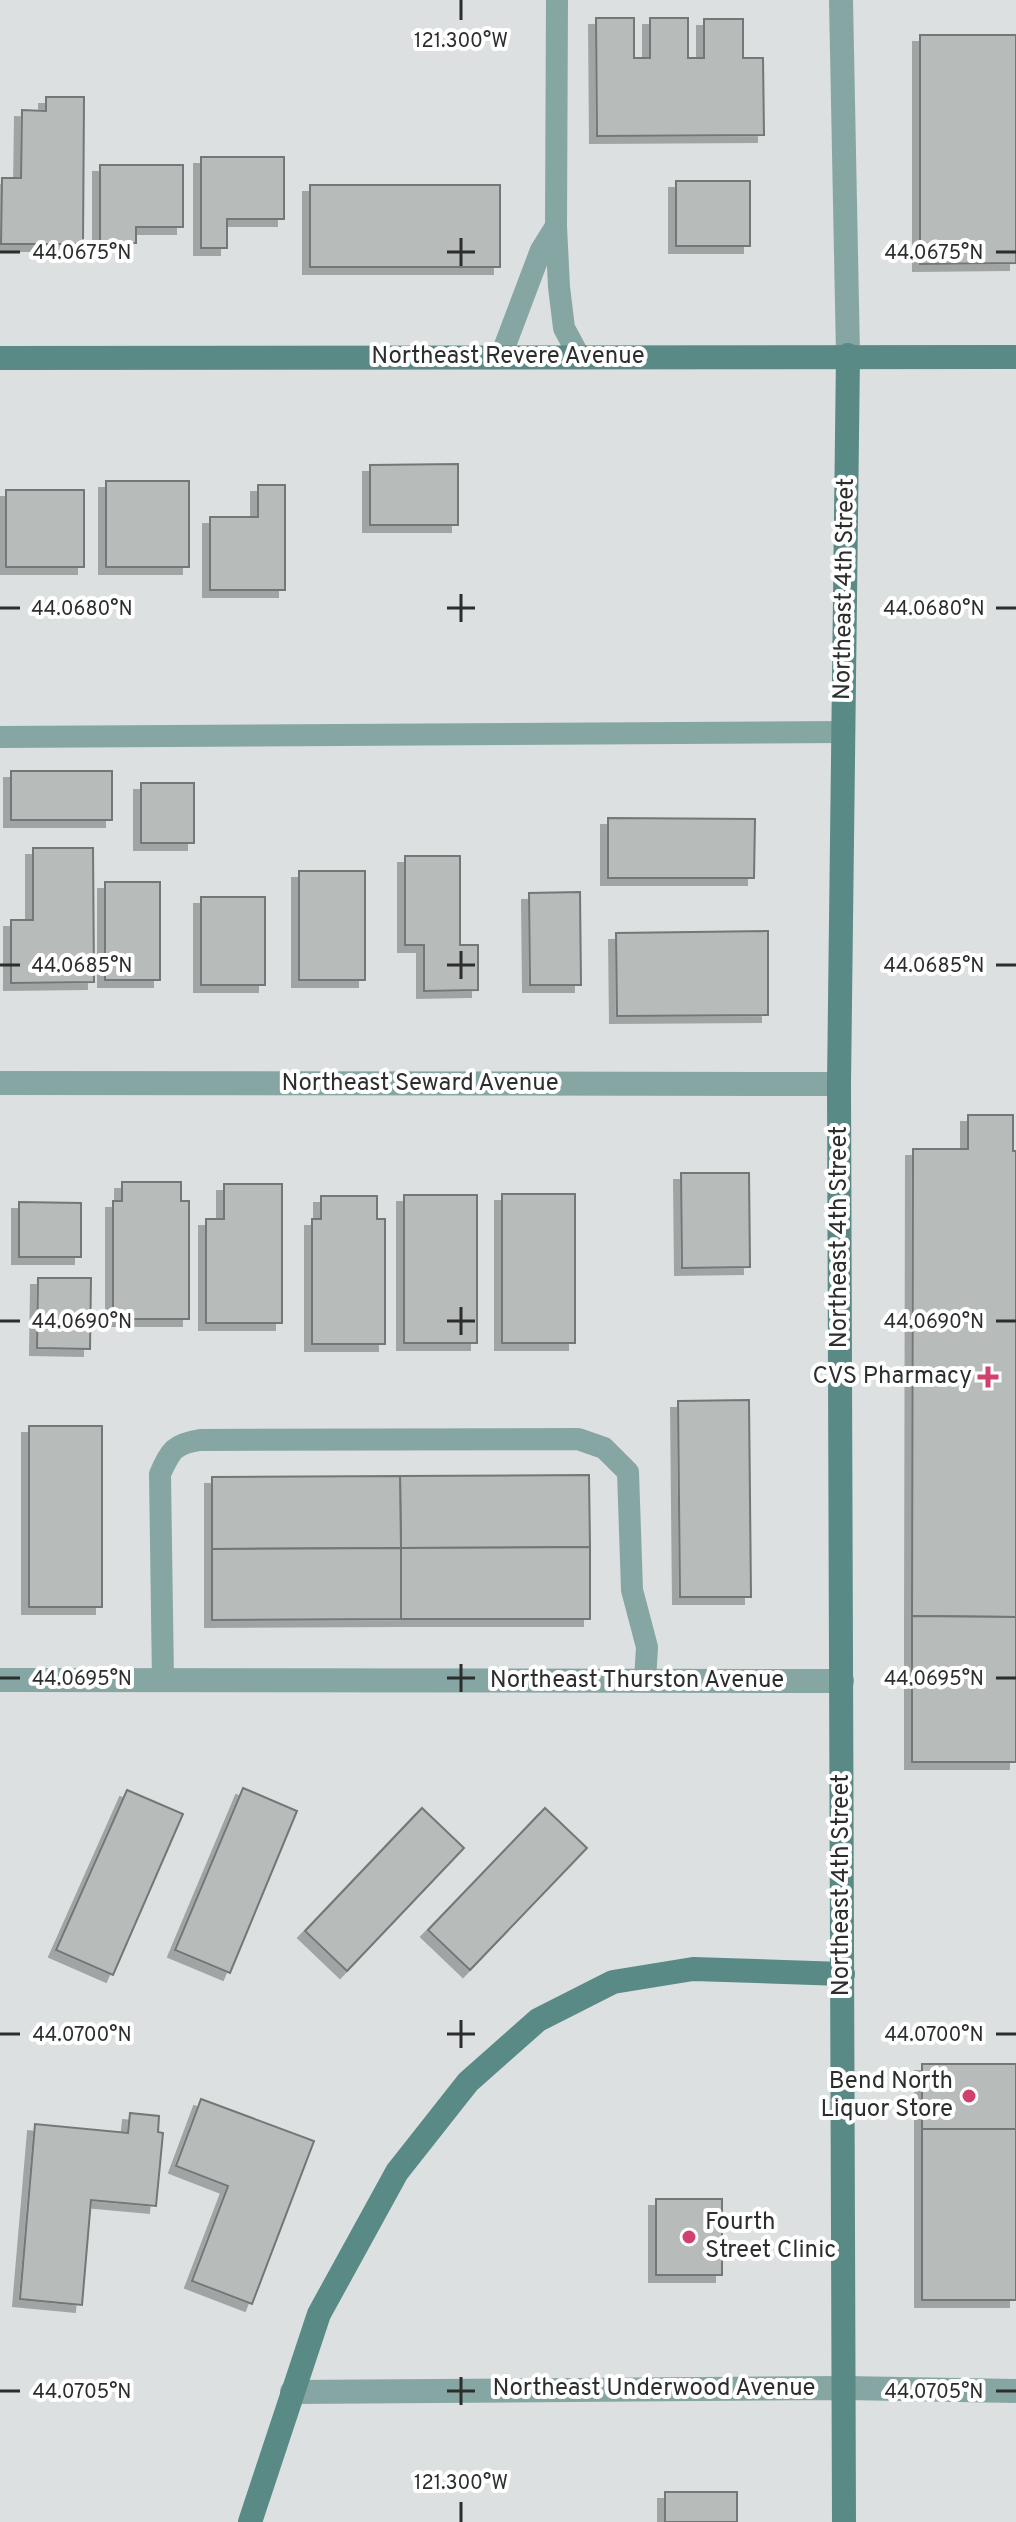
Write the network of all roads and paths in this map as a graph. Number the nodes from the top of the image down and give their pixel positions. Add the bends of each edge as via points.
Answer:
1 (557, 0) edge
2 (841, 0) edge
3 (556, 226) junction
4 (848, 355) junction
5 (501, 356) junction
6 (579, 356) junction
7 (1016, 357) edge
8 (0, 358) edge
9 (843, 732) junction
10 (0, 737) edge
11 (0, 1083) edge
12 (839, 1084) junction
13 (0, 1680) edge
14 (163, 1681) junction
15 (645, 1681) junction
16 (842, 1681) junction
17 (843, 1974) junction
18 (844, 2388) junction
19 (1016, 2391) edge
20 (292, 2392) junction
21 (250, 2522) edge
22 (844, 2522) edge

1 - 3 lane
2 - 4 street, Northeast 4th Street
3 - 5 lane via 541,250
3 - 6 lane via 564,328
4 - 6 street, Northeast Revere Avenue
4 - 7 street, Northeast Revere Avenue
4 - 9 street, Northeast 4th Street
5 - 6 street, Northeast Revere Avenue
5 - 8 street, Northeast Revere Avenue
9 - 10 lane
9 - 12 street, Northeast 4th Street
11 - 12 street, Northeast Seward Avenue
12 - 16 street, Northeast 4th Street
13 - 14 street, Northeast Thurston Avenue
14 - 15 street, Northeast Thurston Avenue
14 - 15 lane via 160,1474 180,1443 578,1439 604,1448 628,1472 632,1590 647,1647
15 - 16 street, Northeast Thurston Avenue
16 - 17 street, Northeast 4th Street
17 - 18 street, Northeast 4th Street
17 - 20 street via 693,1969 613,1982 538,2020 468,2082 397,2172 319,2314
18 - 19 street, Northeast Underwood Avenue
18 - 20 street, Northeast Underwood Avenue
18 - 22 street, Northeast 4th Street
20 - 21 street

